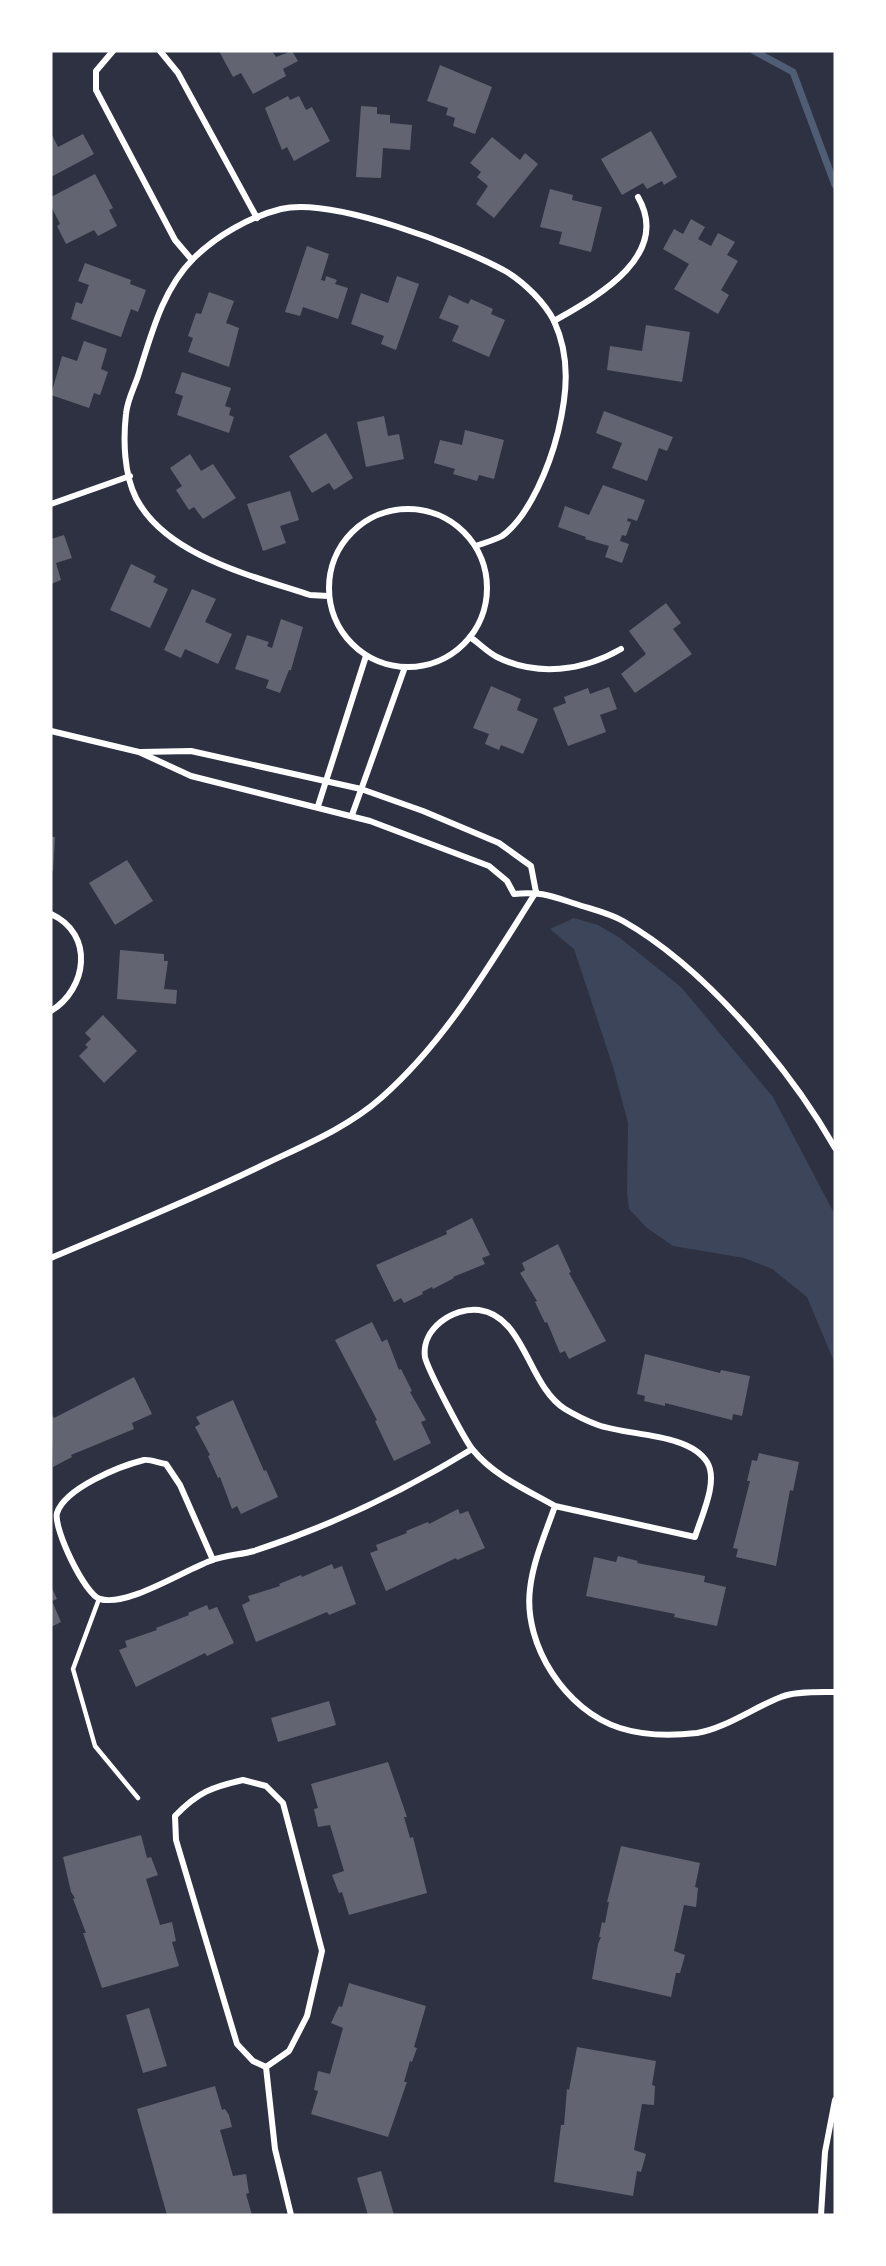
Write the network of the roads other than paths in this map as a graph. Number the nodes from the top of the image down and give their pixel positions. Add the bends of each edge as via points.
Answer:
1 (113, 51) edge
2 (160, 51) edge
3 (638, 197) dead end
4 (257, 218) junction
5 (192, 260) junction
6 (554, 321) junction
7 (130, 476) junction
8 (51, 504) edge
9 (476, 546) junction
10 (328, 596) junction
11 (470, 637) junction
12 (621, 650) dead end
13 (366, 656) junction
14 (405, 667) junction
15 (51, 731) edge
16 (139, 752) junction
17 (325, 781) junction
18 (361, 789) junction
19 (318, 806) junction
20 (352, 815) junction
21 (536, 892) junction
22 (51, 914) edge
23 (51, 1011) edge
24 (835, 1148) edge
25 (51, 1258) edge
26 (472, 1449) junction
27 (555, 1506) junction
28 (213, 1560) junction
29 (99, 1599) junction
30 (835, 1692) edge
31 (138, 1798) dead end
32 (266, 2067) junction
33 (835, 2100) edge
34 (291, 2215) edge
35 (821, 2215) edge

1 - 5 street via 96,71 96,90 175,240
2 - 4 street via 178,72
3 - 6 street via 648,222 647,235 636,259 597,296
4 - 5 street via 216,238
4 - 6 street via 281,209 308,207 341,210 381,222 509,273 541,302
5 - 7 street via 174,282 155,324 126,412 125,451
6 - 9 street via 568,375 557,436 537,491 523,512 502,536
7 - 8 street
7 - 10 street via 136,498 158,524 208,561 310,595
9 - 10 street via 460,528 440,515 417,508 393,509 371,517 352,531 337,550 329,572
9 - 11 street via 485,569 487,593 482,616
10 - 13 street via 334,620
11 - 12 street via 496,656 544,669 583,666
11 - 14 street via 430,664
13 - 14 street
13 - 17 street
14 - 18 street
15 - 16 street
16 - 17 street via 191,751
16 - 19 street via 191,776
17 - 18 street
17 - 19 street
18 - 20 street
18 - 21 street via 499,843 531,866
19 - 20 street
20 - 21 street via 489,866 507,881 514,894
21 - 24 street via 620,919 651,938 685,967 773,1058
21 - 25 street via 433,1046 381,1098 334,1131 218,1187
22 - 23 street via 77,938 82,965 72,993
26 - 27 street via 493,1470
26 - 27 street via 425,1357 430,1332 447,1317 477,1310 499,1316 512,1330 538,1380 563,1408 598,1425 688,1445 709,1465 710,1484 695,1537
26 - 28 street via 370,1506 254,1551
27 - 30 street via 530,1589 530,1621 543,1657 559,1683 586,1710 619,1728 660,1736 700,1732 783,1695
28 - 29 street via 118,1600
28 - 29 street via 180,1485 166,1464 146,1460 82,1485 67,1497 57,1514 58,1527 83,1585
29 - 31 lane via 73,1669 95,1746
32 - 32 street via 253,2061 237,2044 176,1840 175,1816 190,1800 208,1788 243,1780 266,1786 283,1803 322,1951 307,2016 289,2051
32 - 34 street via 275,2149
33 - 35 street via 825,2152

